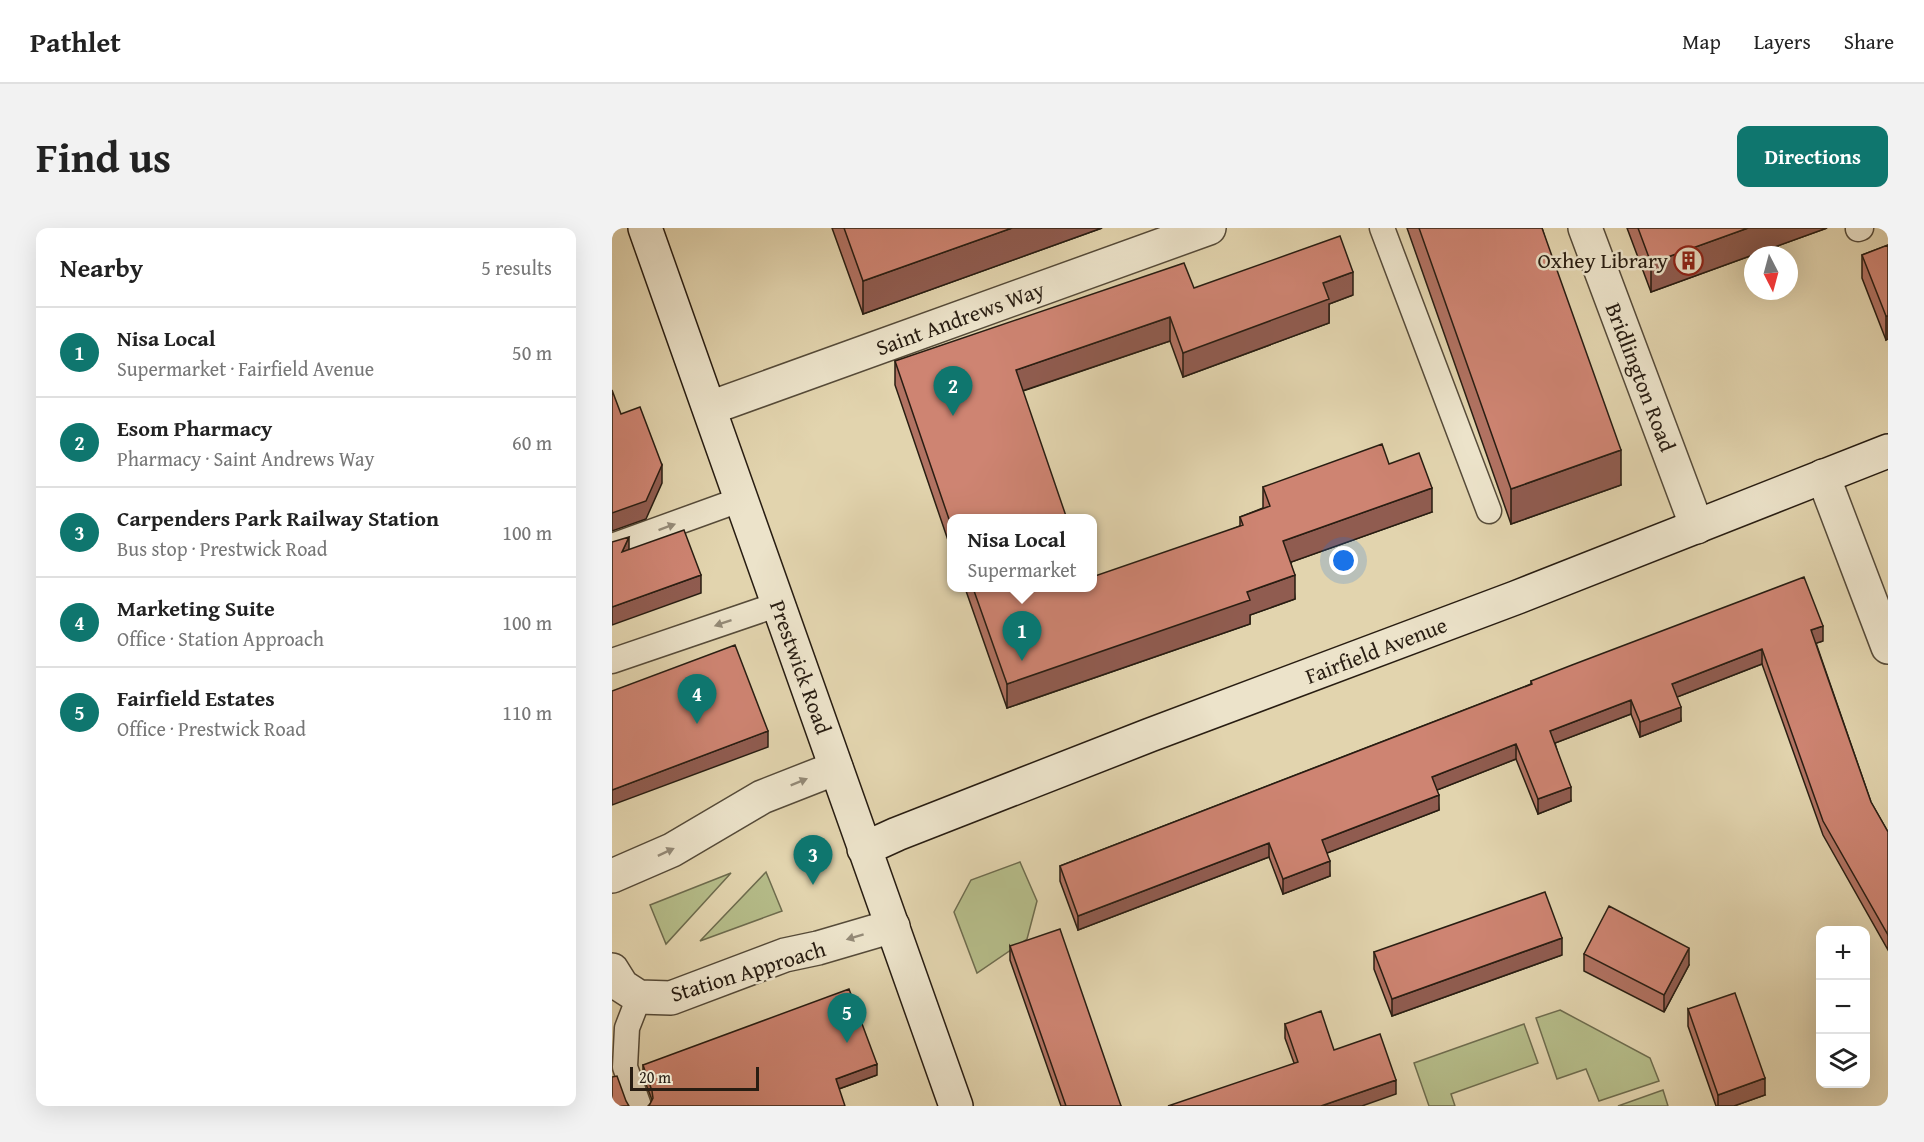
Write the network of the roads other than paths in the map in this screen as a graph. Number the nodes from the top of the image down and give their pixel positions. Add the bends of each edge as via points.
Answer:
1 (645, 228) edge
2 (1209, 228) edge
3 (1382, 228) edge
4 (1585, 228) edge
5 (710, 408) junction
6 (1888, 451) edge
7 (1823, 476) junction
8 (742, 499) junction
9 (1489, 511) dead end
10 (1697, 526) junction
11 (612, 546) edge
12 (778, 604) junction
13 (1888, 647) edge
14 (612, 661) edge
15 (836, 768) junction
16 (864, 849) junction
17 (612, 876) edge
18 (893, 926) junction
19 (612, 970) edge
20 (639, 997) junction
21 (639, 1106) edge
22 (956, 1106) edge

1 - 5 street, Prestwick Road
2 - 5 street, Saint Andrews Way
3 - 9 lane
4 - 10 street, Bridlington Road
5 - 8 street, Prestwick Road
6 - 7 street, Fairfield Avenue
7 - 10 street, Fairfield Avenue
7 - 13 street
11 -> 8 lane
8 - 12 street, Prestwick Road
10 - 16 street, Fairfield Avenue
12 -> 14 lane
12 - 15 street, Prestwick Road
15 - 16 street, Prestwick Road
17 -> 15 street via 672,850 762,797
16 - 18 street, Prestwick Road
18 -> 20 street, Station Approach via 785,955 671,998
18 - 22 street, Prestwick Road
19 - 20 street, Station Approach via 622,986
20 - 21 lane via 627,1028 625,1067

